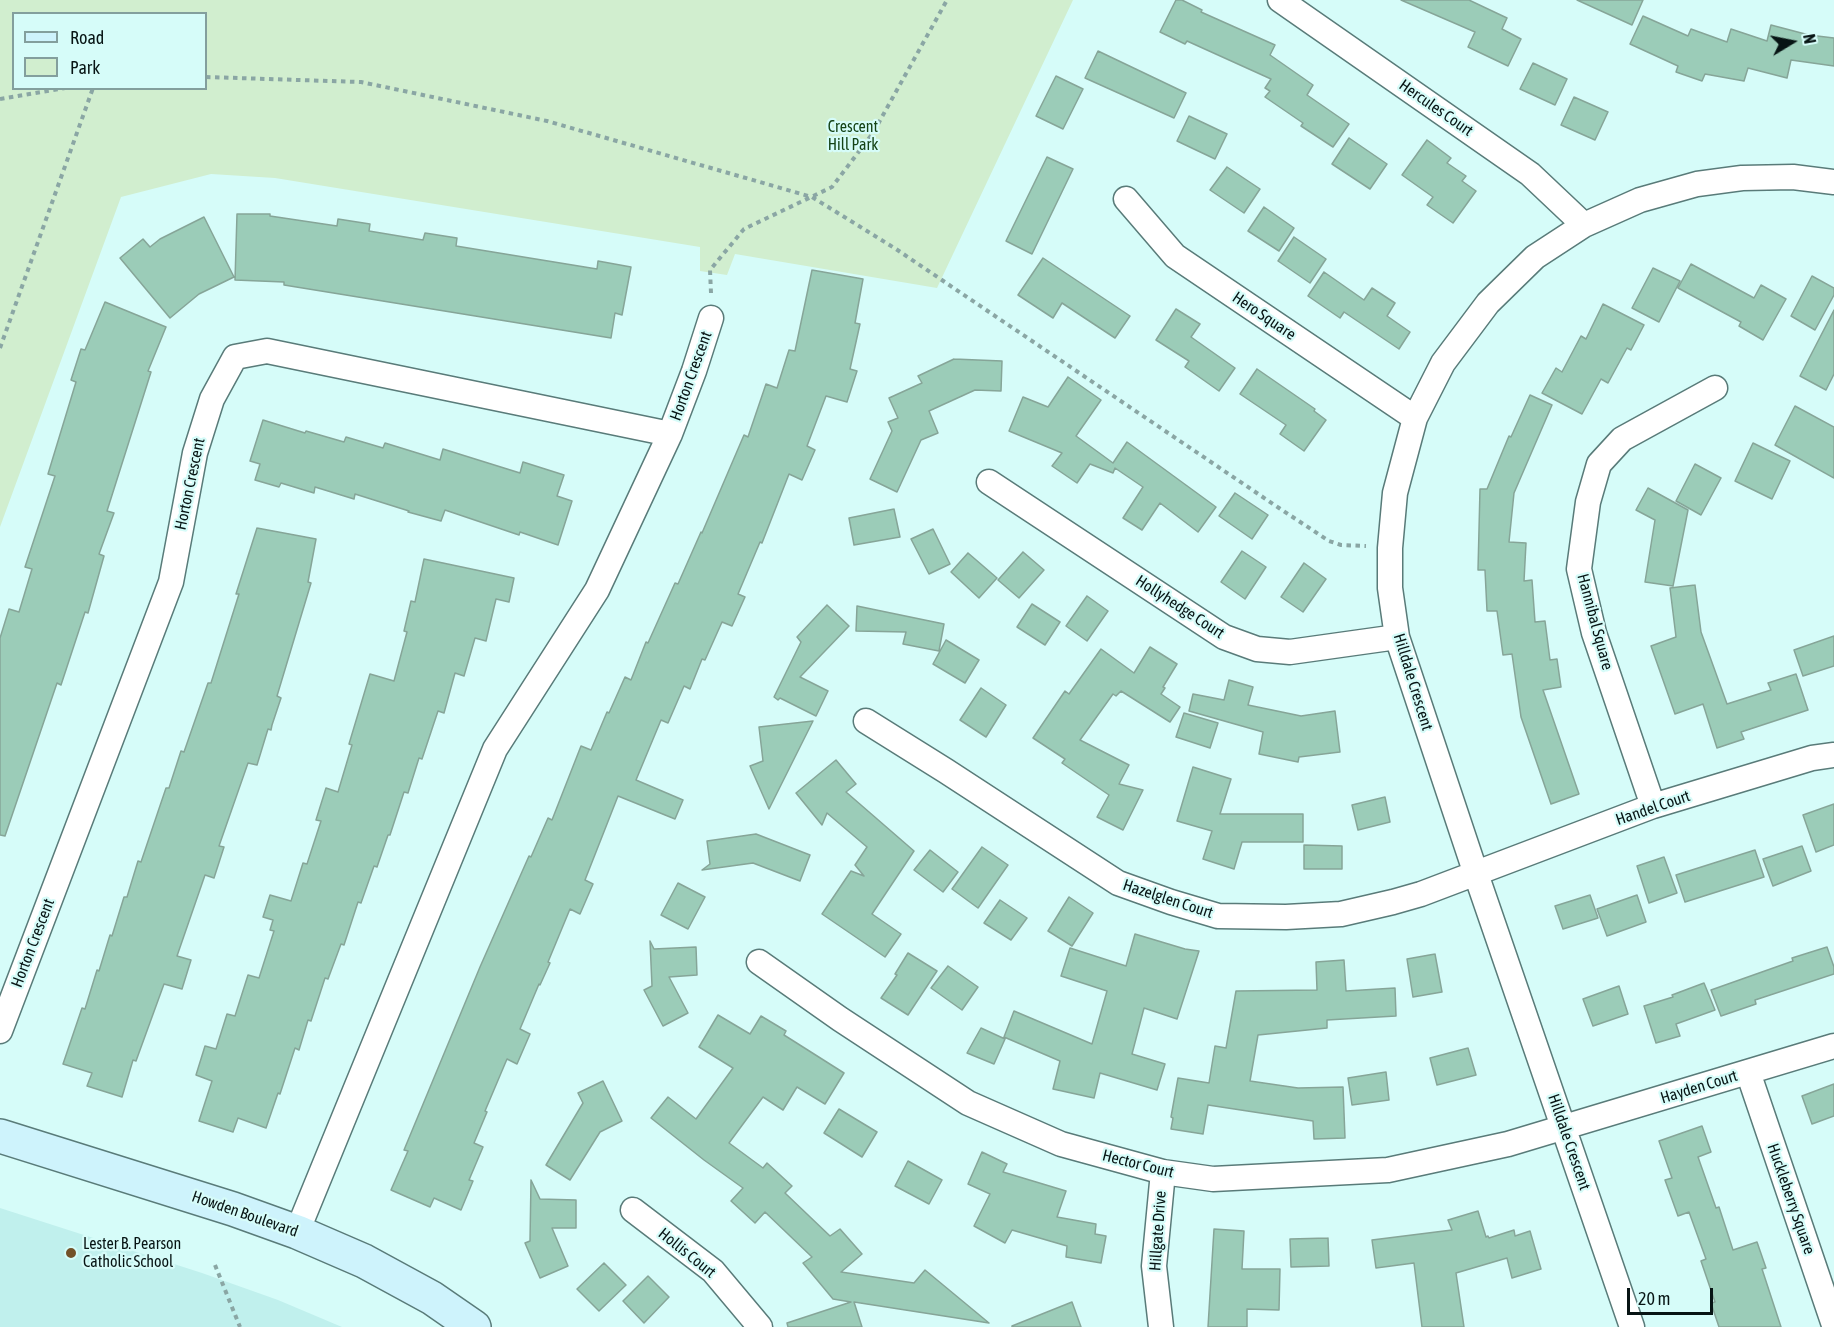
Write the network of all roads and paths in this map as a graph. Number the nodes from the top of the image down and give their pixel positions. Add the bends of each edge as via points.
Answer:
1 (947, 0) edge
2 (1280, 0) edge
3 (207, 77) edge
4 (53, 90) edge
5 (92, 90) edge
6 (0, 99) edge
7 (1834, 182) edge
8 (812, 196) junction
9 (1126, 199) dead end
10 (1584, 225) junction
11 (711, 318) joint
12 (0, 348) edge
13 (1715, 388) dead end
14 (1415, 418) junction
15 (670, 434) junction
16 (989, 482) dead end
17 (1390, 548) junction
18 (1397, 637) junction
19 (866, 721) dead end
20 (1834, 755) edge
21 (1653, 806) junction
22 (1476, 874) junction
23 (759, 962) dead end
24 (0, 1031) edge
25 (1834, 1047) edge
26 (1748, 1072) junction
27 (1563, 1128) junction
28 (0, 1137) edge
29 (1162, 1172) junction
30 (633, 1210) dead end
31 (297, 1232) junction
32 (215, 1265) dead end
33 (1834, 1325) edge
34 (240, 1327) edge
35 (474, 1327) edge
36 (760, 1327) edge
37 (1161, 1327) edge
38 (1632, 1327) edge

1 - 8 path via 873,133 832,187
2 - 10 street, Hercules Court via 1530,174
3 - 8 path via 361,82 547,121
4 - 6 path
5 - 12 path
7 - 10 street, Hilldale Crescent via 1793,177 1697,184 1640,200
8 - 11 path via 744,229 710,270
8 - 17 path via 1329,541
9 - 14 street, Hero Square via 1175,256
10 - 14 street, Hilldale Crescent via 1536,257 1488,303 1443,363
11 - 15 street, Horton Crescent
13 - 21 street, Hannibal Square via 1622,439 1599,464 1588,502 1579,569 1594,633
14 - 17 street, Hilldale Crescent via 1395,493
15 - 24 street, Horton Crescent via 267,351 235,357 212,399 195,453 171,582
15 - 31 street, Horton Crescent via 597,590 495,749
16 - 18 street, Hollyhedge Court via 1224,637 1257,649 1290,652
17 - 18 street, Hilldale Crescent via 1390,588
18 - 22 street, Hilldale Crescent
19 - 22 street, Hazelglen Court via 1118,884 1218,916 1341,914 1420,894
20 - 21 street, Handel Court via 1812,758
21 - 22 street, Handel Court
22 - 27 street, Hilldale Crescent
23 - 29 street, Hector Court via 968,1103 1061,1144
25 - 26 street, Hayden Court
26 - 27 street, Hayden Court
26 - 33 street, Huckleberry Square
27 - 29 street, Hector Court via 1388,1170 1213,1179
27 - 38 street, Hilldale Crescent
28 - 31 street, Howden Boulevard
29 - 37 street, Hillgate Drive via 1154,1266
30 - 36 street, Hollis Court via 713,1271
31 - 35 street, Howden Boulevard via 364,1261 432,1298
32 - 34 path

